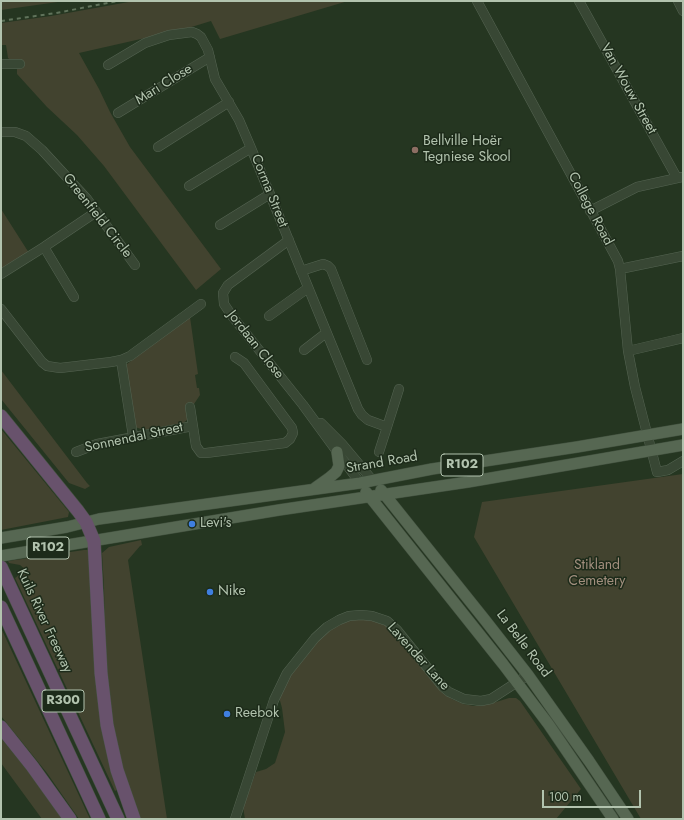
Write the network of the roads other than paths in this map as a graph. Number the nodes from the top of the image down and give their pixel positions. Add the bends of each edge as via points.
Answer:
1 (477, 1) edge
2 (579, 1) edge
3 (210, 57) junction
4 (1, 64) edge
5 (20, 64) dead end
6 (108, 65) dead end
7 (229, 102) junction
8 (118, 113) dead end
9 (1, 132) edge
10 (158, 147) dead end
11 (251, 148) junction
12 (680, 177) edge
13 (189, 186) dead end
14 (270, 194) junction
15 (590, 211) junction
16 (96, 212) junction
17 (220, 225) dead end
18 (289, 240) junction
19 (44, 247) junction
20 (683, 256) edge
21 (135, 265) dead end
22 (620, 269) junction
23 (301, 270) junction
24 (1, 274) edge
25 (308, 288) junction
26 (74, 297) dead end
27 (201, 304) dead end
28 (1, 308) edge
29 (269, 316) dead end
30 (326, 332) junction
31 (683, 338) edge
32 (304, 350) dead end
33 (628, 351) junction
34 (235, 357) dead end
35 (121, 360) junction
36 (367, 360) dead end
37 (399, 389) dead end
38 (303, 406) junction
39 (190, 407) dead end
40 (1, 416) edge
41 (193, 426) junction
42 (387, 427) junction
43 (683, 429) edge
44 (133, 436) junction
45 (648, 436) junction
46 (683, 445) edge
47 (652, 451) junction
48 (76, 452) dead end
49 (337, 452) junction
50 (379, 452) dead end
51 (683, 461) edge
52 (373, 481) junction
53 (360, 484) junction
54 (313, 489) junction
55 (384, 494) junction
56 (370, 496) junction
57 (86, 522) junction
58 (1, 538) edge
59 (94, 541) junction
60 (1, 556) edge
61 (1, 567) edge
62 (1, 607) edge
63 (528, 675) junction
64 (518, 683) junction
65 (1, 727) edge
66 (70, 819) edge
67 (99, 819) edge
68 (118, 819) edge
69 (134, 819) edge
70 (235, 819) edge
71 (612, 819) edge
72 (628, 819) edge

1 - 15 street, College Road
2 - 12 street, Van Wouw Street
3 - 6 street, Corma Street via 201,38 197,34 187,32 145,43
3 - 7 street, Corma Street via 215,79
3 - 8 street, Mari Close
4 - 5 street
7 - 10 street
7 - 11 street, Corma Street
9 - 16 street, Greenfield Circle via 15,132 30,139 77,187
11 - 13 street
11 - 14 street, Corma Street
12 - 15 street via 637,186
14 - 17 street
14 - 18 street, Corma Street
15 - 22 street, College Road
16 - 19 street
16 - 21 street, Greenfield Circle
18 - 23 street, Corma Street
18 - 38 street, Jordaan Close via 228,285 223,293 223,300 232,316
19 - 24 street
19 - 26 street
20 - 22 street
22 - 33 street, College Road
23 - 25 street, Corma Street
23 - 36 street via 323,264 331,269
25 - 29 street
25 - 30 street, Corma Street
27 - 35 street
28 - 35 street via 38,358 47,366 60,368
30 - 32 street
30 - 42 street, Corma Street via 358,409 368,420
31 - 33 street
33 - 45 street, College Road
34 - 41 street, Sonnendal Street via 244,363 292,428 290,439 285,442 204,454 196,446
35 - 44 street
37 - 42 street
38 - 49 street, Jordaan Close
38 - 52 street, Jordaan Close via 342,444
39 - 41 street, Sonnendal Street
40 - 57 highway
41 - 44 street, Sonnendal Street
42 - 50 street
43 - 45 main road, Strand Road / R102
44 - 48 street, Sonnendal Street via 97,444
45 - 47 street, College Road
45 - 52 main road, Strand Road / R102 via 432,469
46 - 47 main road, R102
47 - 51 street, College Road via 657,472 668,470
47 - 55 main road, R102
49 - 53 street, Jordaan Close
49 - 54 main road via 339,466 336,472
52 - 53 main road, Strand Road / R102
52 - 55 main road, La Belle Road
53 - 54 main road, Strand Road / R102
53 - 56 main road, La Belle Road
54 - 57 main road, Strand Road / R102
55 - 56 main road, R102
55 - 63 main road, La Belle Road
56 - 59 main road, R102
56 - 64 main road, La Belle Road
57 - 58 main road, R102
57 - 59 highway
59 - 60 main road, R102
59 - 69 highway via 101,672 107,725 117,770
61 - 68 highway, Kuils River Freeway / R300
62 - 67 highway, R300
63 - 64 street, Lavender Lane
63 - 72 main road, La Belle Road
64 - 70 street, Lavender Lane via 481,701 460,698 440,683 387,621 360,615 339,620 315,638 283,680
64 - 71 main road, La Belle Road via 553,730
65 - 66 highway

